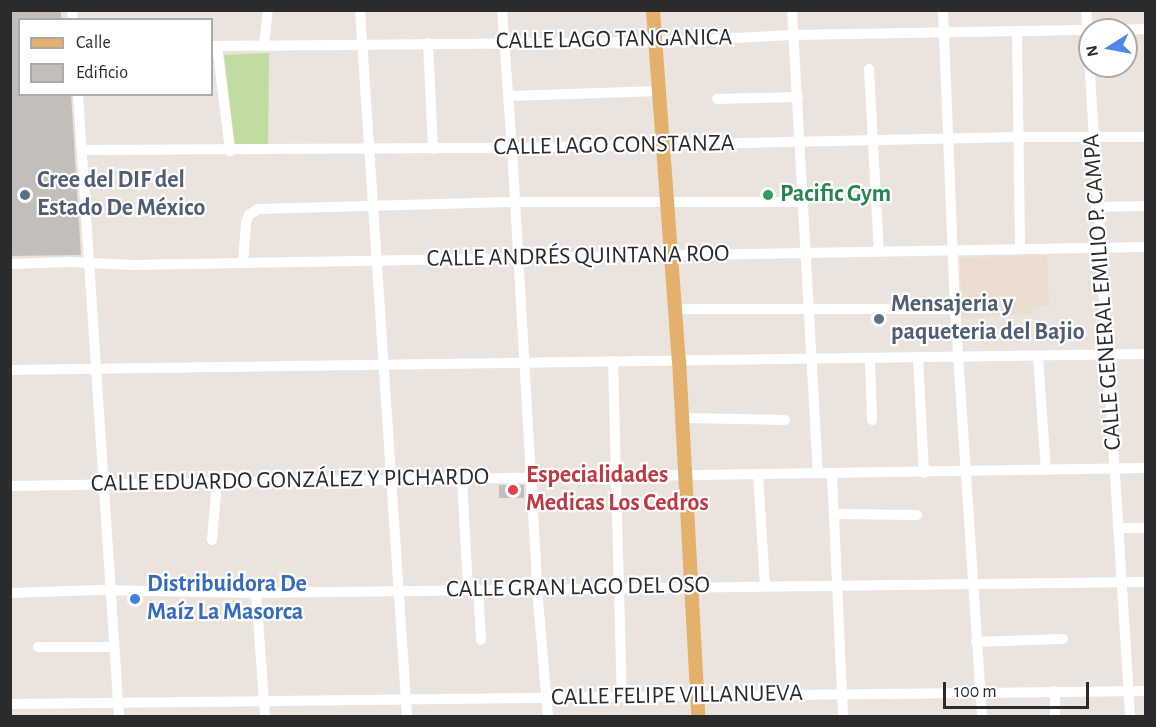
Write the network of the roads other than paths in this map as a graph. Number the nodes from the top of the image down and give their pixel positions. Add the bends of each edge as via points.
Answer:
1 (268, 10) edge
2 (360, 10) edge
3 (502, 10) edge
4 (653, 10) edge
5 (792, 10) edge
6 (943, 10) edge
7 (1017, 31) junction
8 (1078, 31) edge
9 (943, 32) junction
10 (794, 35) junction
11 (655, 42) junction
12 (428, 43) junction
13 (504, 43) junction
14 (362, 44) junction
15 (214, 46) edge
16 (264, 46) junction
17 (869, 69) dead end
18 (1090, 78) edge
19 (659, 92) junction
20 (78, 96) edge
21 (508, 96) junction
22 (798, 97) junction
23 (717, 99) dead end
24 (1092, 136) junction
25 (1146, 136) edge
26 (1018, 137) junction
27 (948, 139) junction
28 (873, 141) junction
29 (663, 143) junction
30 (801, 143) junction
31 (512, 148) junction
32 (368, 149) junction
33 (433, 149) junction
34 (83, 150) junction
35 (230, 151) junction
36 (515, 202) junction
37 (668, 202) junction
38 (804, 202) junction
39 (372, 204) junction
40 (1146, 206) edge
41 (1096, 207) junction
42 (1146, 247) edge
43 (1099, 248) junction
44 (1020, 249) junction
45 (953, 251) junction
46 (879, 252) junction
47 (807, 253) junction
48 (671, 254) junction
49 (519, 257) junction
50 (377, 261) junction
51 (91, 263) junction
52 (243, 263) junction
53 (10, 264) edge
54 (675, 309) junction
55 (810, 309) junction
56 (956, 309) junction
57 (1146, 354) edge
58 (1107, 355) junction
59 (1038, 357) junction
60 (918, 358) junction
61 (959, 358) junction
62 (813, 359) junction
63 (870, 359) junction
64 (679, 360) junction
65 (613, 361) junction
66 (524, 362) junction
67 (384, 365) junction
68 (97, 368) junction
69 (10, 370) edge
70 (682, 418) junction
71 (785, 420) dead end
72 (872, 420) dead end
73 (1146, 468) edge
74 (1114, 469) junction
75 (1046, 470) junction
76 (966, 472) junction
77 (818, 473) junction
78 (832, 473) junction
79 (924, 473) junction
80 (758, 474) junction
81 (686, 475) junction
82 (616, 476) junction
83 (462, 478) junction
84 (530, 478) junction
85 (393, 479) junction
86 (218, 482) junction
87 (104, 483) junction
88 (10, 486) edge
89 (834, 514) junction
90 (917, 515) dead end
91 (1118, 528) junction
92 (1146, 528) edge
93 (212, 540) dead end
94 (1121, 582) junction
95 (1146, 582) edge
96 (972, 584) junction
97 (837, 585) junction
98 (765, 586) junction
99 (619, 587) junction
100 (691, 587) junction
101 (537, 588) junction
102 (473, 590) junction
103 (111, 591) junction
104 (400, 591) junction
105 (256, 592) junction
106 (10, 593) edge
107 (1063, 639) dead end
108 (481, 640) dead end
109 (976, 642) junction
110 (38, 646) dead end
111 (114, 646) junction
112 (980, 691) junction
113 (1055, 691) junction
114 (1128, 692) junction
115 (1146, 692) edge
116 (841, 694) junction
117 (697, 695) junction
118 (622, 696) junction
119 (547, 697) junction
120 (406, 698) junction
121 (264, 700) junction
122 (118, 702) junction
123 (10, 704) edge
124 (119, 717) edge
125 (265, 717) edge
126 (407, 717) edge
127 (548, 717) edge
128 (698, 717) edge
129 (843, 717) edge
130 (982, 717) edge
131 (1055, 717) edge
132 (1130, 717) edge

1 - 16 street
2 - 14 street
3 - 13 street
4 - 11 main road
5 - 10 street
6 - 9 street
7 - 8 street, CALLE LAGO TANGANICA
7 - 9 street, CALLE LAGO TANGANICA
7 - 26 street
9 - 10 street, CALLE LAGO TANGANICA
9 - 27 street
10 - 11 street, CALLE LAGO TANGANICA
10 - 22 street
11 - 13 street, CALLE LAGO TANGANICA
11 - 19 main road
12 - 13 street, CALLE LAGO TANGANICA
12 - 14 street, CALLE LAGO TANGANICA
12 - 33 street
13 - 21 street
14 - 16 street, CALLE LAGO TANGANICA
14 - 32 street
15 - 16 street, CALLE LAGO TANGANICA
15 - 35 street
17 - 28 street
18 - 24 street, CALLE GENERAL EMILIO P. CAMPA
19 - 21 street
19 - 29 main road
20 - 34 street
21 - 31 street
22 - 23 street
22 - 30 street
24 - 25 street, CALLE LAGO CONSTANZA
24 - 26 street, CALLE LAGO CONSTANZA
24 - 41 street, CALLE GENERAL EMILIO P. CAMPA
26 - 27 street, CALLE LAGO CONSTANZA
26 - 44 street
27 - 28 street, CALLE LAGO CONSTANZA
27 - 45 street
28 - 30 street, CALLE LAGO CONSTANZA
28 - 46 street
29 - 30 street, CALLE LAGO CONSTANZA
29 - 31 street, CALLE LAGO CONSTANZA
29 - 37 main road
30 - 38 street
31 - 33 street, CALLE LAGO CONSTANZA
31 - 36 street
32 - 33 street, CALLE LAGO CONSTANZA
32 - 35 street, CALLE LAGO CONSTANZA
32 - 39 street
34 - 35 street, CALLE LAGO CONSTANZA
34 - 51 street
36 - 37 street
36 - 39 street
36 - 49 street
37 - 38 street
37 - 48 main road
38 - 47 street
39 - 50 street
39 - 52 street via 258,209 249,215
40 - 41 street
41 - 43 street, CALLE GENERAL EMILIO P. CAMPA
42 - 43 street, CALLE ANDRÉS QUINTANA ROO
43 - 44 street, CALLE ANDRÉS QUINTANA ROO
43 - 58 street, CALLE GENERAL EMILIO P. CAMPA
44 - 45 street, CALLE ANDRÉS QUINTANA ROO
45 - 46 street, CALLE ANDRÉS QUINTANA ROO
45 - 56 street
46 - 47 street, CALLE ANDRÉS QUINTANA ROO
47 - 48 street, CALLE ANDRÉS QUINTANA ROO
47 - 55 street
48 - 49 street, CALLE ANDRÉS QUINTANA ROO
48 - 54 main road
49 - 50 street, CALLE ANDRÉS QUINTANA ROO
49 - 66 street
50 - 52 street, CALLE ANDRÉS QUINTANA ROO
50 - 67 street
51 - 52 street, CALLE ANDRÉS QUINTANA ROO
51 - 53 street, CALLE ANDRÉS QUINTANA ROO
51 - 68 street
54 - 55 street
54 - 64 main road
55 - 56 street
55 - 62 street
56 - 61 street
57 - 58 street
58 - 59 street
58 - 74 street, CALLE GENERAL EMILIO P. CAMPA
59 - 61 street
59 - 75 street
60 - 61 street
60 - 63 street
60 - 79 street
61 - 76 street
62 - 63 street
62 - 64 street
62 - 77 street
63 - 72 street
64 - 65 street
64 - 70 main road
65 - 66 street
65 - 82 street
66 - 67 street
66 - 84 street
67 - 68 street
67 - 85 street
68 - 69 street
68 - 87 street
70 - 71 street
70 - 81 main road
73 - 74 street, CALLE EDUARDO GONZÁLEZ Y PICHARDO
74 - 75 street, CALLE EDUARDO GONZÁLEZ Y PICHARDO
74 - 91 street, CALLE GENERAL EMILIO P. CAMPA
75 - 76 street, CALLE EDUARDO GONZÁLEZ Y PICHARDO
76 - 79 street, CALLE EDUARDO GONZÁLEZ Y PICHARDO
76 - 96 street
77 - 78 street, CALLE EDUARDO GONZÁLEZ Y PICHARDO
77 - 80 street, CALLE EDUARDO GONZÁLEZ Y PICHARDO
78 - 79 street, CALLE EDUARDO GONZÁLEZ Y PICHARDO
78 - 89 street
80 - 81 street, CALLE EDUARDO GONZÁLEZ Y PICHARDO
80 - 98 street
81 - 82 street, CALLE EDUARDO GONZÁLEZ Y PICHARDO
81 - 100 main road
82 - 84 street, CALLE EDUARDO GONZÁLEZ Y PICHARDO
82 - 99 street
83 - 84 street, CALLE EDUARDO GONZÁLEZ Y PICHARDO
83 - 85 street, CALLE EDUARDO GONZÁLEZ Y PICHARDO
83 - 102 street
84 - 101 street
85 - 86 street, CALLE EDUARDO GONZÁLEZ Y PICHARDO
85 - 104 street
86 - 87 street, CALLE EDUARDO GONZÁLEZ Y PICHARDO
86 - 93 street
87 - 88 street, CALLE EDUARDO GONZÁLEZ Y PICHARDO
87 - 103 street
89 - 90 street
89 - 97 street
91 - 92 street
91 - 94 street, CALLE GENERAL EMILIO P. CAMPA
94 - 95 street, CALLE GRAN LAGO DEL OSO
94 - 96 street, CALLE GRAN LAGO DEL OSO
94 - 114 street, CALLE GENERAL EMILIO P. CAMPA
96 - 97 street, CALLE GRAN LAGO DEL OSO
96 - 109 street
97 - 98 street, CALLE GRAN LAGO DEL OSO
97 - 116 street
98 - 100 street, CALLE GRAN LAGO DEL OSO
99 - 100 street, CALLE GRAN LAGO DEL OSO
99 - 101 street, CALLE GRAN LAGO DEL OSO
99 - 118 street
100 - 117 main road
101 - 102 street, CALLE GRAN LAGO DEL OSO
101 - 119 street
102 - 104 street, CALLE GRAN LAGO DEL OSO
102 - 108 street
103 - 105 street, CALLE GRAN LAGO DEL OSO
103 - 106 street, CALLE GRAN LAGO DEL OSO
103 - 111 street
104 - 105 street, CALLE GRAN LAGO DEL OSO
104 - 120 street
105 - 121 street
107 - 109 street
109 - 112 street
110 - 111 street
111 - 122 street
112 - 113 street, CALLE FELIPE VILLANUEVA
112 - 116 street, CALLE FELIPE VILLANUEVA
112 - 130 street
113 - 114 street, CALLE FELIPE VILLANUEVA
113 - 131 street
114 - 115 street, CALLE FELIPE VILLANUEVA
114 - 132 street, CALLE GENERAL EMILIO P. CAMPA
116 - 117 street, CALLE FELIPE VILLANUEVA
116 - 129 street
117 - 118 street, CALLE FELIPE VILLANUEVA
117 - 128 main road
118 - 119 street, CALLE FELIPE VILLANUEVA
119 - 120 street, CALLE FELIPE VILLANUEVA
119 - 127 street
120 - 121 street, CALLE FELIPE VILLANUEVA
120 - 126 street
121 - 122 street, CALLE FELIPE VILLANUEVA
121 - 125 street
122 - 123 street, CALLE FELIPE VILLANUEVA
122 - 124 street

